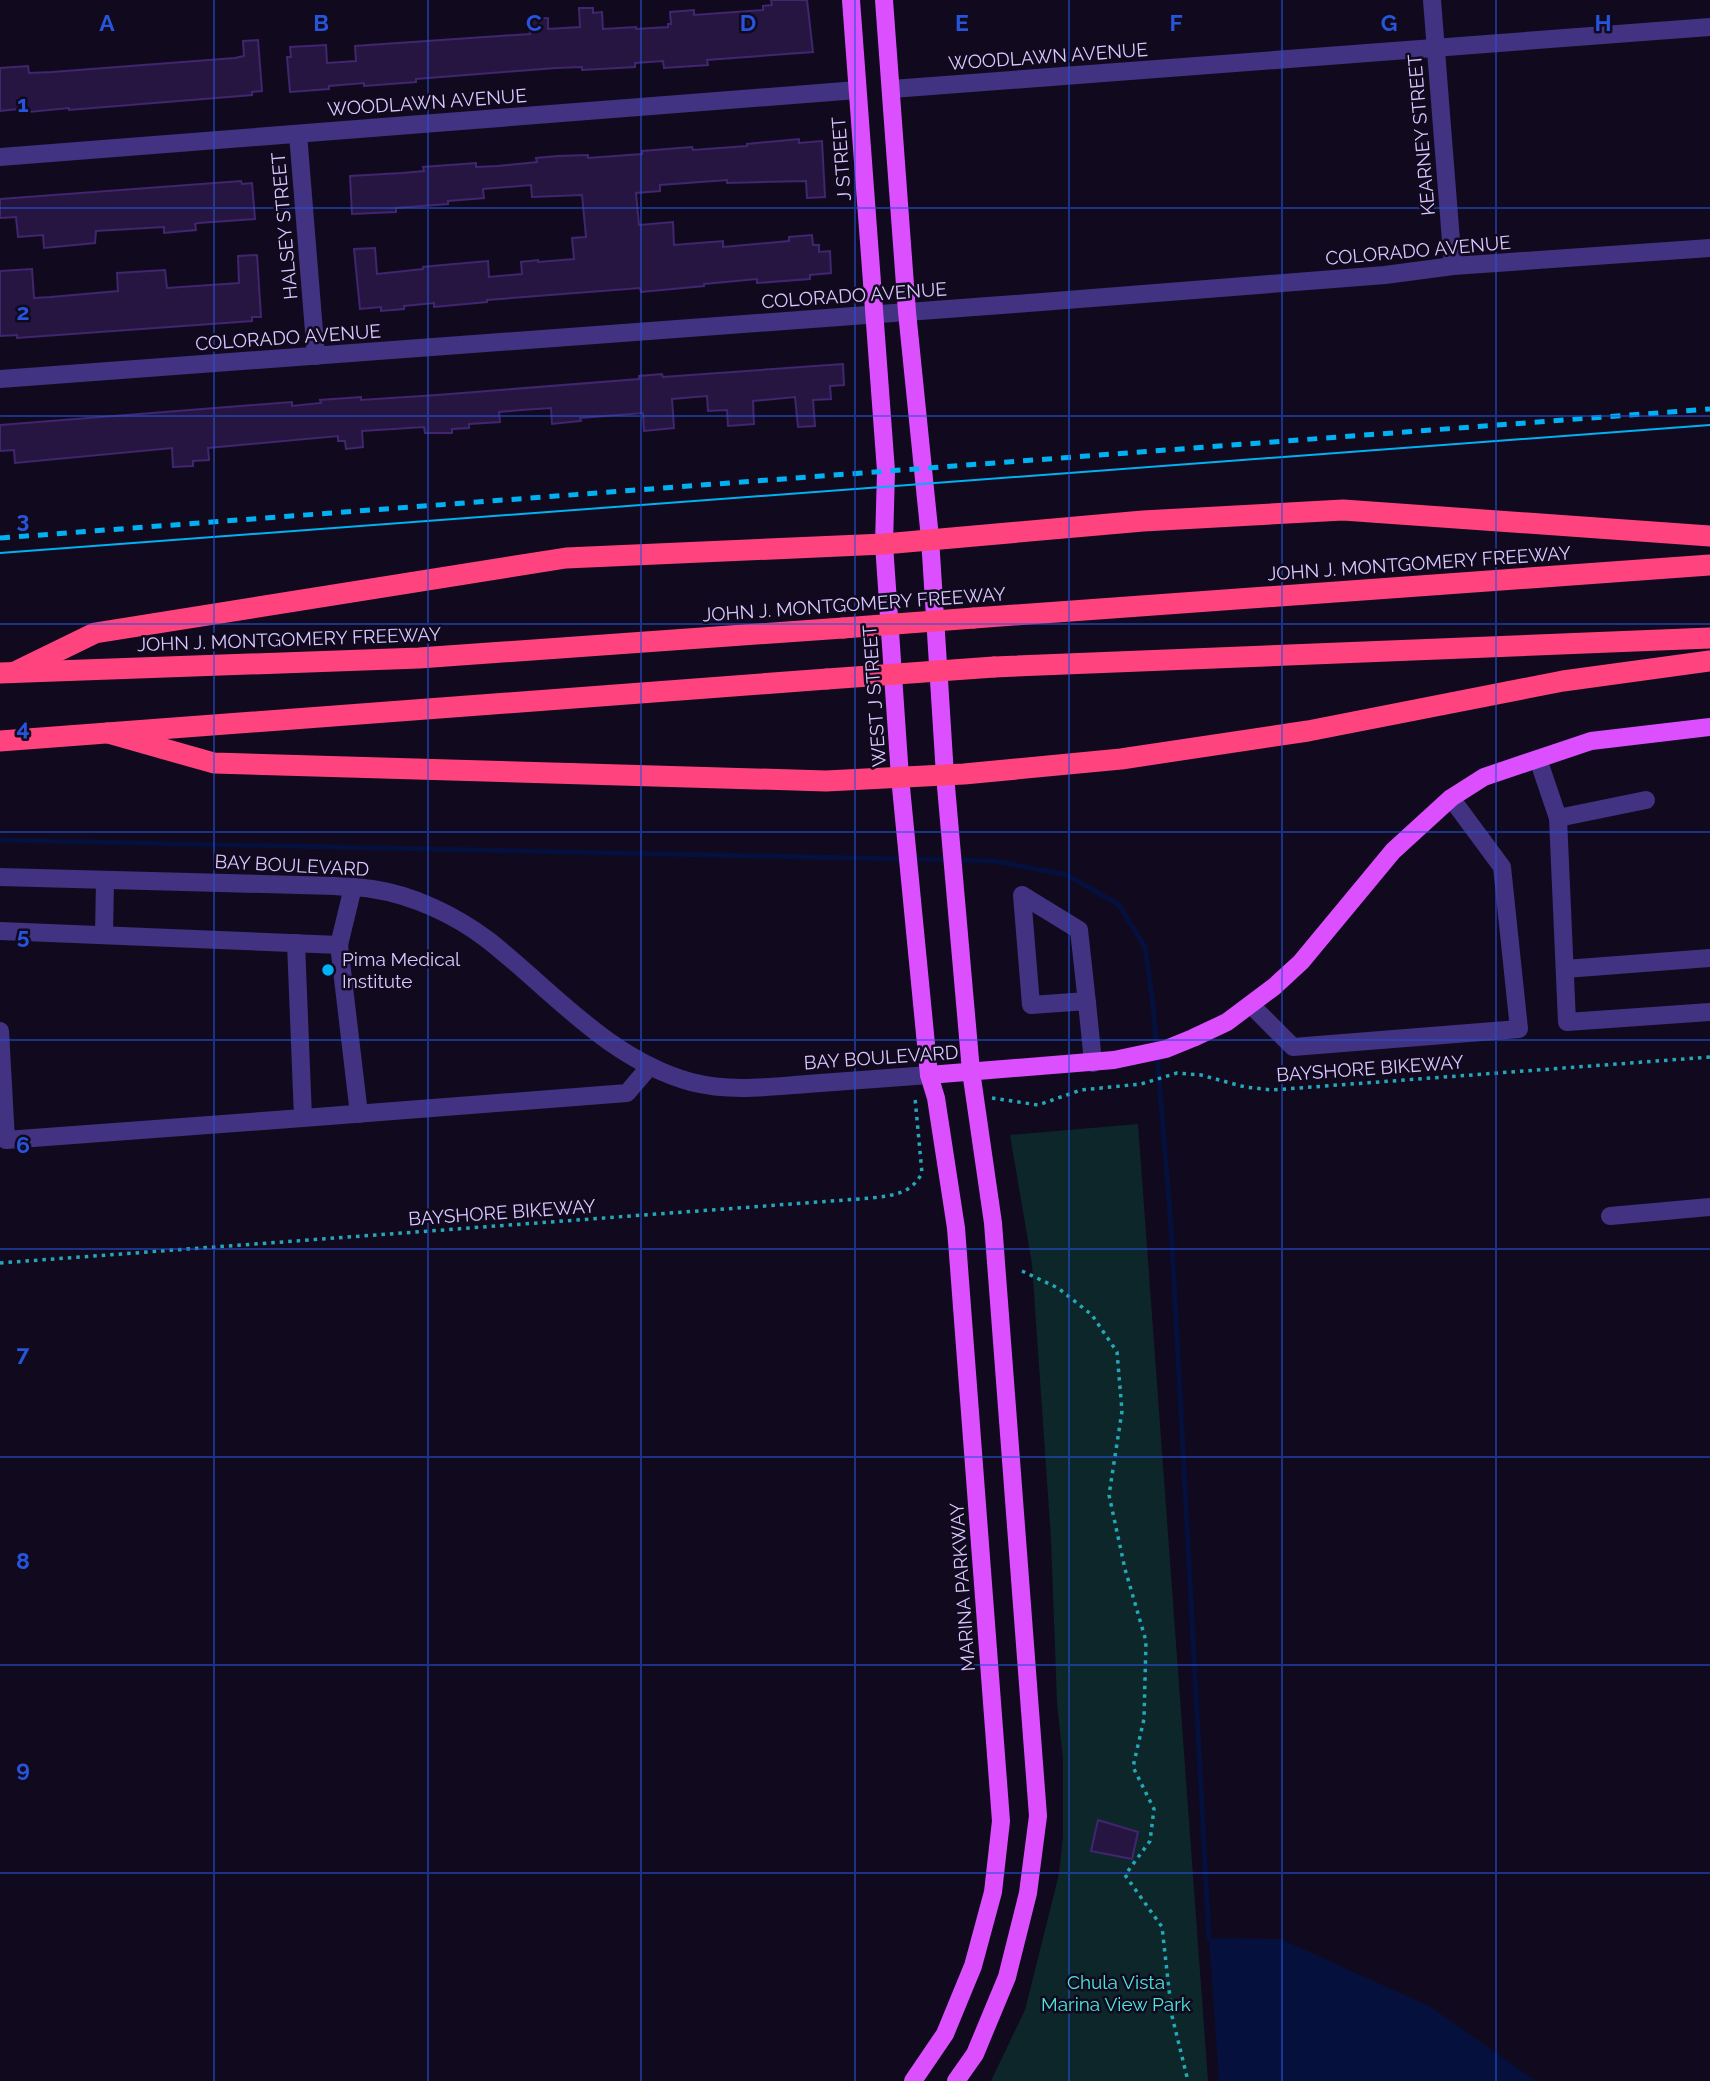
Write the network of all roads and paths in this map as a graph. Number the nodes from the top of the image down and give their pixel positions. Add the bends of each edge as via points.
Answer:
1 (851, 0) edge
2 (884, 0) edge
3 (1432, 0) edge
4 (1710, 27) edge
5 (1434, 48) junction
6 (892, 89) junction
7 (857, 90) junction
8 (298, 134) junction
9 (0, 157) edge
10 (1710, 248) edge
11 (1453, 266) junction
12 (907, 312) junction
13 (874, 315) junction
14 (316, 356) junction
15 (0, 380) edge
16 (1710, 537) edge
17 (930, 538) junction
18 (884, 544) junction
19 (1710, 565) edge
20 (1710, 638) edge
21 (1710, 661) edge
22 (8, 672) edge
23 (1710, 727) edge
24 (108, 733) junction
25 (0, 741) edge
26 (1538, 759) junction
27 (946, 775) junction
28 (900, 777) junction
29 (1451, 798) junction
30 (1646, 800) dead end
31 (1559, 818) junction
32 (0, 877) edge
33 (105, 880) junction
34 (354, 887) junction
35 (0, 931) edge
36 (104, 935) junction
37 (296, 943) junction
38 (339, 945) junction
39 (1710, 958) edge
40 (1565, 969) junction
41 (1087, 1001) junction
42 (1251, 1005) junction
43 (1710, 1012) edge
44 (0, 1031) edge
45 (1710, 1057) edge
46 (1093, 1063) junction
47 (650, 1066) junction
48 (971, 1071) junction
49 (929, 1074) junction
50 (915, 1098) dead end
51 (996, 1098) dead end
52 (359, 1114) junction
53 (303, 1118) junction
54 (1710, 1207) edge
55 (1610, 1216) dead end
56 (0, 1264) edge
57 (1022, 1271) dead end
58 (913, 2081) edge
59 (956, 2081) edge
60 (1188, 2081) edge

1 - 7 main road, J STREET
2 - 6 main road
3 - 5 street, KEARNEY STREET
4 - 5 street, WOODLAWN AVENUE
5 - 6 street, WOODLAWN AVENUE
5 - 11 street, KEARNEY STREET
6 - 12 main road
7 - 8 street, WOODLAWN AVENUE
7 - 13 main road, J STREET
8 - 9 street, WOODLAWN AVENUE
8 - 14 street, HALSEY STREET
10 - 11 street, COLORADO AVENUE
11 - 12 street, COLORADO AVENUE
12 - 13 street, COLORADO AVENUE
12 - 17 main road
13 - 14 street, COLORADO AVENUE
13 - 18 main road, WEST J STREET via 886,471
14 - 15 street, COLORADO AVENUE
16 - 17 highway via 1343,510
17 - 18 highway
17 - 27 main road
18 - 22 highway via 566,558 95,633
18 - 28 main road, WEST J STREET
19 - 22 highway, JOHN J. MONTGOMERY FREEWAY, bridge via 419,658
20 - 24 highway, bridge via 994,667
21 - 27 highway via 1563,681 1308,731 1121,760
23 - 26 main road, BAY BOULEVARD via 1591,741
24 - 25 highway
24 - 28 highway via 214,763 827,781
26 - 29 main road, BAY BOULEVARD via 1484,777
26 - 31 street
27 - 28 highway
27 - 48 main road
28 - 49 main road, WEST J STREET
29 - 42 main road, BAY BOULEVARD via 1393,851 1301,962
29 - 42 street via 1502,867 1519,1029 1293,1047
30 - 31 street
31 - 40 street
32 - 33 street, BAY BOULEVARD
33 - 34 street, BAY BOULEVARD
33 - 36 street
34 - 38 street
34 - 47 street, BAY BOULEVARD via 407,898 450,916 487,940 586,1025
35 - 36 street
36 - 37 street
37 - 38 street
37 - 53 street
38 - 52 street
39 - 40 street
40 - 43 street via 1567,1022
41 - 41 street via 1079,930 1021,895 1031,1005
41 - 46 street
42 - 46 main road, BAY BOULEVARD via 1227,1022 1166,1049
44 - 53 street via 6,1140
45 - 51 path, BAYSHORE BIKEWAY via 1272,1090 1177,1073 1141,1084 1082,1090 1038,1105
46 - 48 main road, BAY BOULEVARD
47 - 49 street, BAY BOULEVARD via 691,1082 733,1089
47 - 52 street via 627,1093
48 - 49 main road, BAY BOULEVARD
48 - 59 main road via 993,1223 1038,1816 1028,1894 1007,1978 975,2053
49 - 58 main road, MARINA PARKWAY via 956,1228 1001,1821 993,1892 973,1966 945,2034
50 - 56 path, BAYSHORE BIKEWAY via 922,1173 902,1194
52 - 53 street
54 - 55 street
57 - 60 path via 1058,1288 1092,1315 1116,1352 1122,1411 1110,1495 1146,1641 1144,1719 1133,1767 1154,1809 1150,1840 1125,1875 1162,1927 1172,2016

